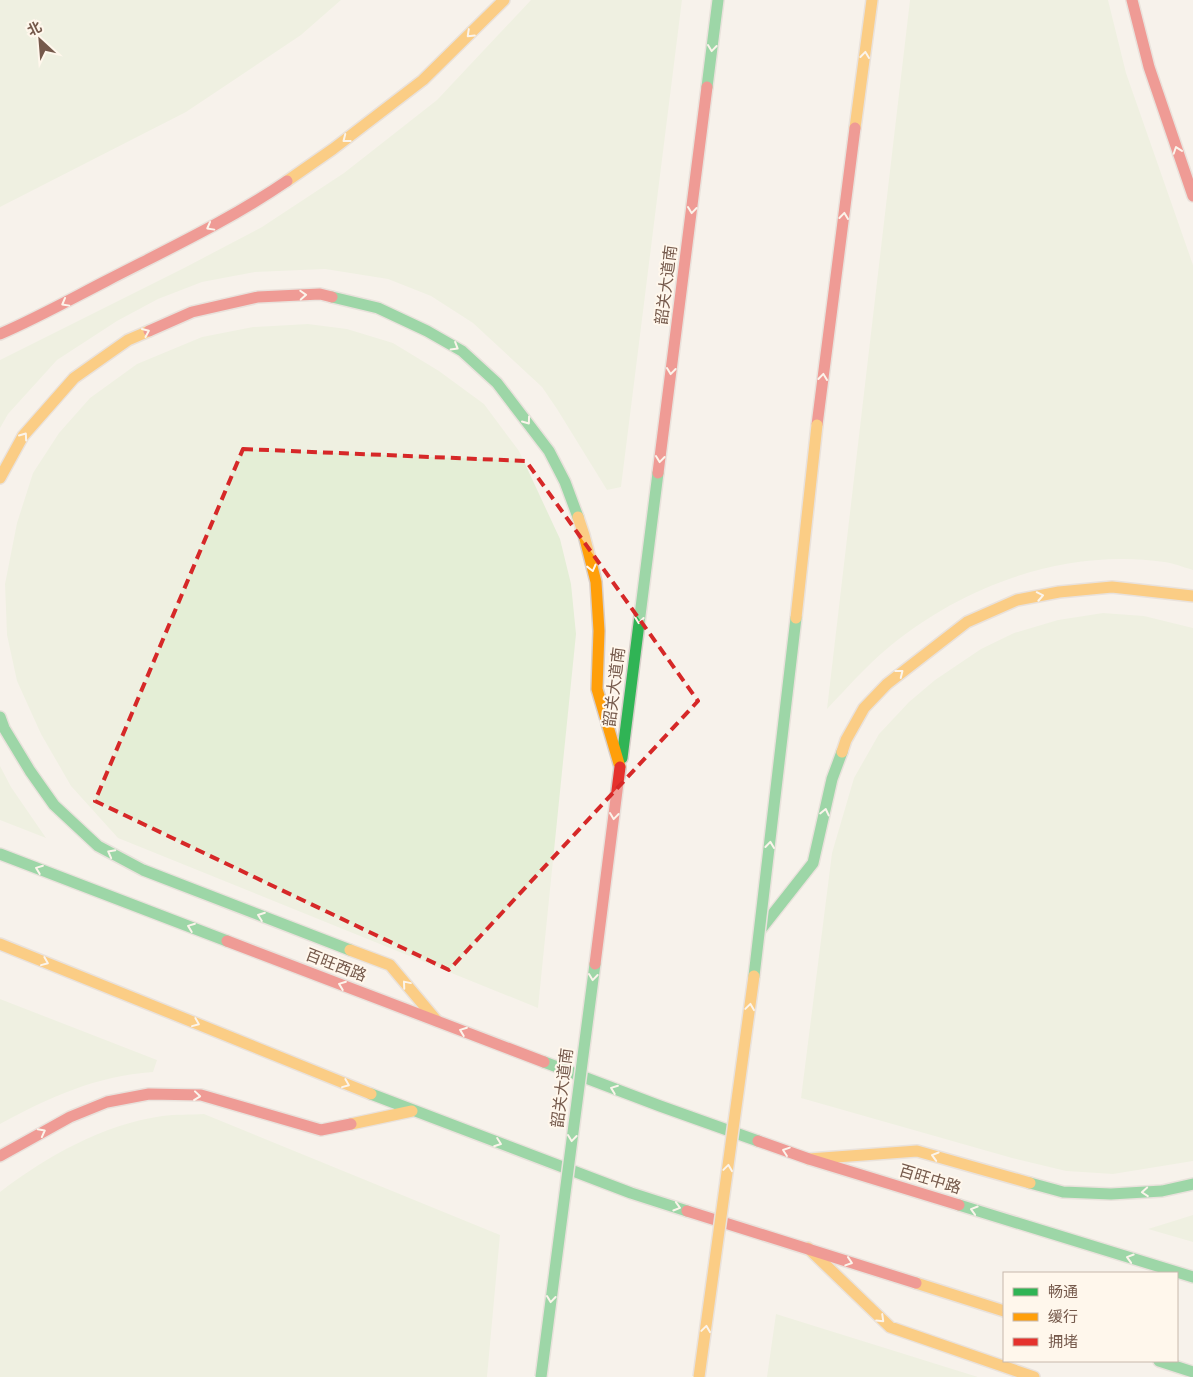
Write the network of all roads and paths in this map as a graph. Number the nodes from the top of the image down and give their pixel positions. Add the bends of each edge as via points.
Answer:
1 (504, 0) edge
2 (718, 0) edge
3 (872, 0) edge
4 (1132, 0) edge
5 (1193, 196) edge
6 (0, 334) edge
7 (0, 478) edge
8 (1193, 596) edge
9 (0, 717) edge
10 (620, 767) junction
11 (0, 854) edge
12 (760, 928) junction
13 (0, 944) edge
14 (437, 1021) junction
15 (660, 1106) joint
16 (412, 1111) junction
17 (0, 1156) edge
18 (808, 1159) junction
19 (1193, 1184) edge
20 (808, 1248) junction
21 (1177, 1272) edge
22 (1178, 1272) edge
23 (1193, 1277) edge
24 (1003, 1311) edge
25 (1162, 1362) edge
26 (1193, 1372) edge
27 (541, 1377) edge
28 (699, 1377) edge
29 (1034, 1377) edge

1 -> 6 main road via 423,80 333,150 250,205 37,318
2 -> 10 main road, 韶关大道南
12 -> 3 main road, bridge via 817,426
5 -> 4 main road via 1149,67
7 -> 10 main road via 23,436 74,378 128,340 192,312 258,298 320,294 378,308 462,351 497,383 549,451 565,482 596,582 599,631 597,689
12 -> 8 main road via 813,864 832,779 846,740 864,708 887,684 967,622 1017,600 1058,592 1112,587
14 -> 9 main road via 390,965 143,870 98,846 54,805 30,771
10 -> 27 main road, 韶关大道南, bridge
14 -> 11 main road, 百旺西路
28 -> 12 main road, bridge
13 -> 16 main road
15 -> 14 main road, 百旺西路
18 -> 15 main road, 百旺中路
17 -> 16 main road via 70,1117 107,1102 149,1094 201,1096 321,1130
16 -> 20 main road via 631,1193
19 -> 18 main road via 1162,1191 1120,1194 1063,1192 917,1151
21 -> 18 main road, 百旺中路
20 -> 24 main road
20 -> 29 main road via 890,1327
23 -> 22 main road, 百旺中路
25 - 26 main road

